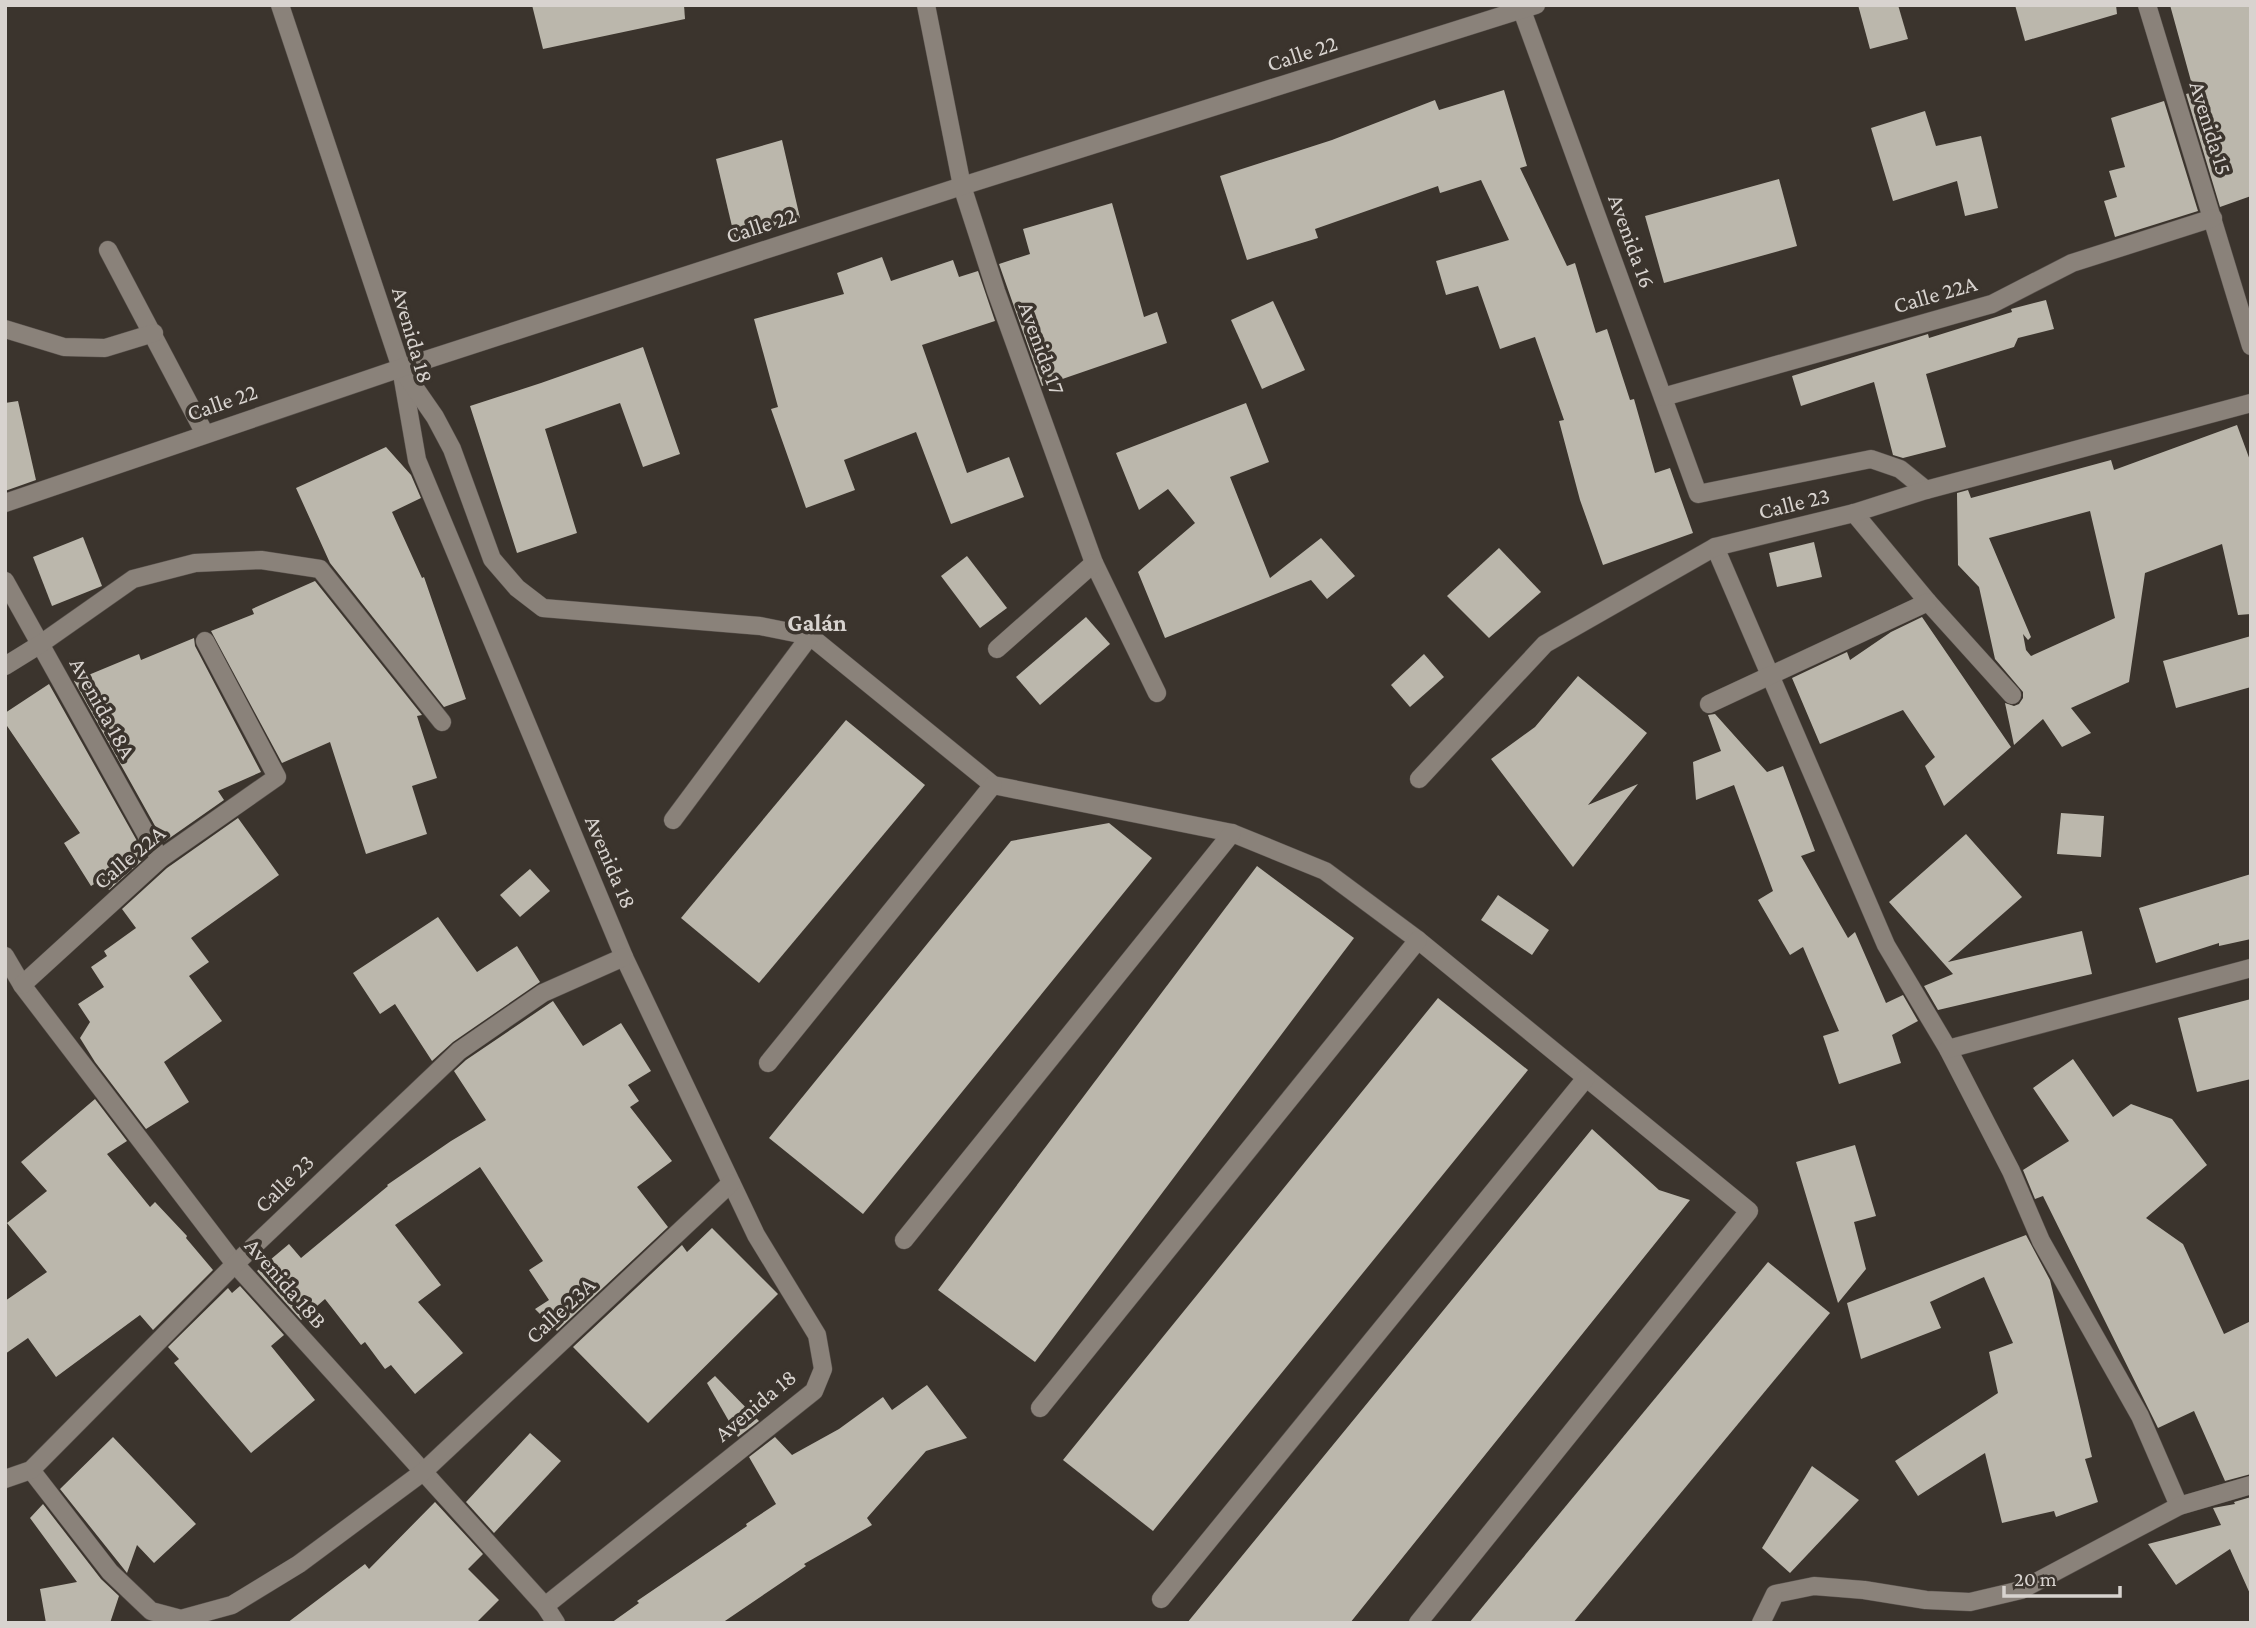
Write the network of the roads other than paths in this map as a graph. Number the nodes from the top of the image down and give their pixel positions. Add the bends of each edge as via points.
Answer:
1 (280, 5) edge
2 (926, 5) edge
3 (2147, 5) edge
4 (1526, 7) edge
5 (962, 186) junction
6 (2213, 218) junction
7 (108, 250) dead end
8 (5, 329) edge
9 (154, 333) junction
10 (2251, 346) edge
11 (401, 368) junction
12 (1663, 397) junction
13 (2251, 403) edge
14 (205, 433) junction
15 (1926, 490) junction
16 (5, 503) edge
17 (1854, 513) junction
18 (1715, 547) junction
19 (1094, 563) junction
20 (5, 581) edge
21 (1928, 603) junction
22 (810, 636) junction
23 (205, 641) dead end
24 (39, 645) junction
25 (997, 649) dead end
26 (5, 666) edge
27 (1771, 674) junction
28 (1157, 693) dead end
29 (2012, 695) dead end
30 (1709, 704) dead end
31 (442, 722) dead end
32 (1419, 779) dead end
33 (993, 785) junction
34 (673, 820) dead end
35 (1233, 833) junction
36 (160, 859) junction
37 (1418, 940) junction
38 (5, 956) edge
39 (624, 957) junction
40 (2251, 968) edge
41 (22, 985) junction
42 (1948, 1049) junction
43 (768, 1063) dead end
44 (1586, 1078) junction
45 (731, 1183) junction
46 (904, 1240) dead end
47 (235, 1264) junction
48 (1040, 1408) dead end
49 (31, 1470) junction
50 (422, 1472) junction
51 (5, 1479) edge
52 (2251, 1485) edge
53 (2179, 1506) junction
54 (1161, 1599) dead end
55 (545, 1606) junction
56 (556, 1623) edge
57 (1418, 1623) edge
58 (1761, 1623) edge

1 - 11 street, Avenida 18
2 - 5 street, Avenida 17
3 - 6 street, Avenida 15
4 - 5 street, Calle 22
4 - 12 street, Avenida 16
5 - 11 street, Calle 22
5 - 19 street, Avenida 17
6 - 10 street, Avenida 15
6 - 12 street, Calle 22A via 2072,263 1992,304
7 - 9 street
8 - 9 street via 64,347 105,348
9 - 14 street
11 - 14 street, Calle 22
11 - 22 street via 452,449 492,559 516,588 543,608 760,626
11 - 39 street, Avenida 18 via 417,460
12 - 15 street, Avenida 16 via 1698,494 1871,459 1900,469
13 - 15 street, Calle 23
14 - 16 street, Calle 22
15 - 17 street, Calle 23
17 - 18 street, Calle 23
17 - 21 street
18 - 27 street
18 - 32 street, Calle 23 via 1545,644
19 - 25 street
19 - 28 street, Avenida 17
20 - 24 street, Avenida 18A
21 - 27 street
21 - 29 street
22 - 33 street
22 - 34 street
23 - 36 street, Calle 22A via 277,777
24 - 26 street
24 - 31 street via 133,579 195,562 261,560 320,569
24 - 36 street, Avenida 18A
27 - 30 street
27 - 42 street via 1886,945
33 - 35 street
33 - 43 street
35 - 37 street via 1325,871
35 - 46 street
36 - 41 street, Calle 22A
37 - 44 street
37 - 48 street
38 - 41 street, Avenida 18B
39 - 45 street, Avenida 18
39 - 47 street, Calle 23 via 543,993 459,1051
40 - 42 street
41 - 47 street, Avenida 18B
42 - 53 street via 2011,1171 2040,1241 2140,1416
44 - 54 street
44 - 57 street via 1749,1211
45 - 50 street, Calle 23A
45 - 55 street, Avenida 18 via 756,1235 817,1335 823,1369 814,1391
47 - 49 street, Calle 23
47 - 50 street, Avenida 18B
49 - 50 street via 110,1572 151,1611 181,1619 232,1605 299,1564
49 - 51 street, Calle 23
50 - 55 street, Avenida 18B
52 - 53 street
53 - 58 street via 2021,1590 1970,1602 1814,1586 1775,1594
55 - 56 street, Avenida 18B

